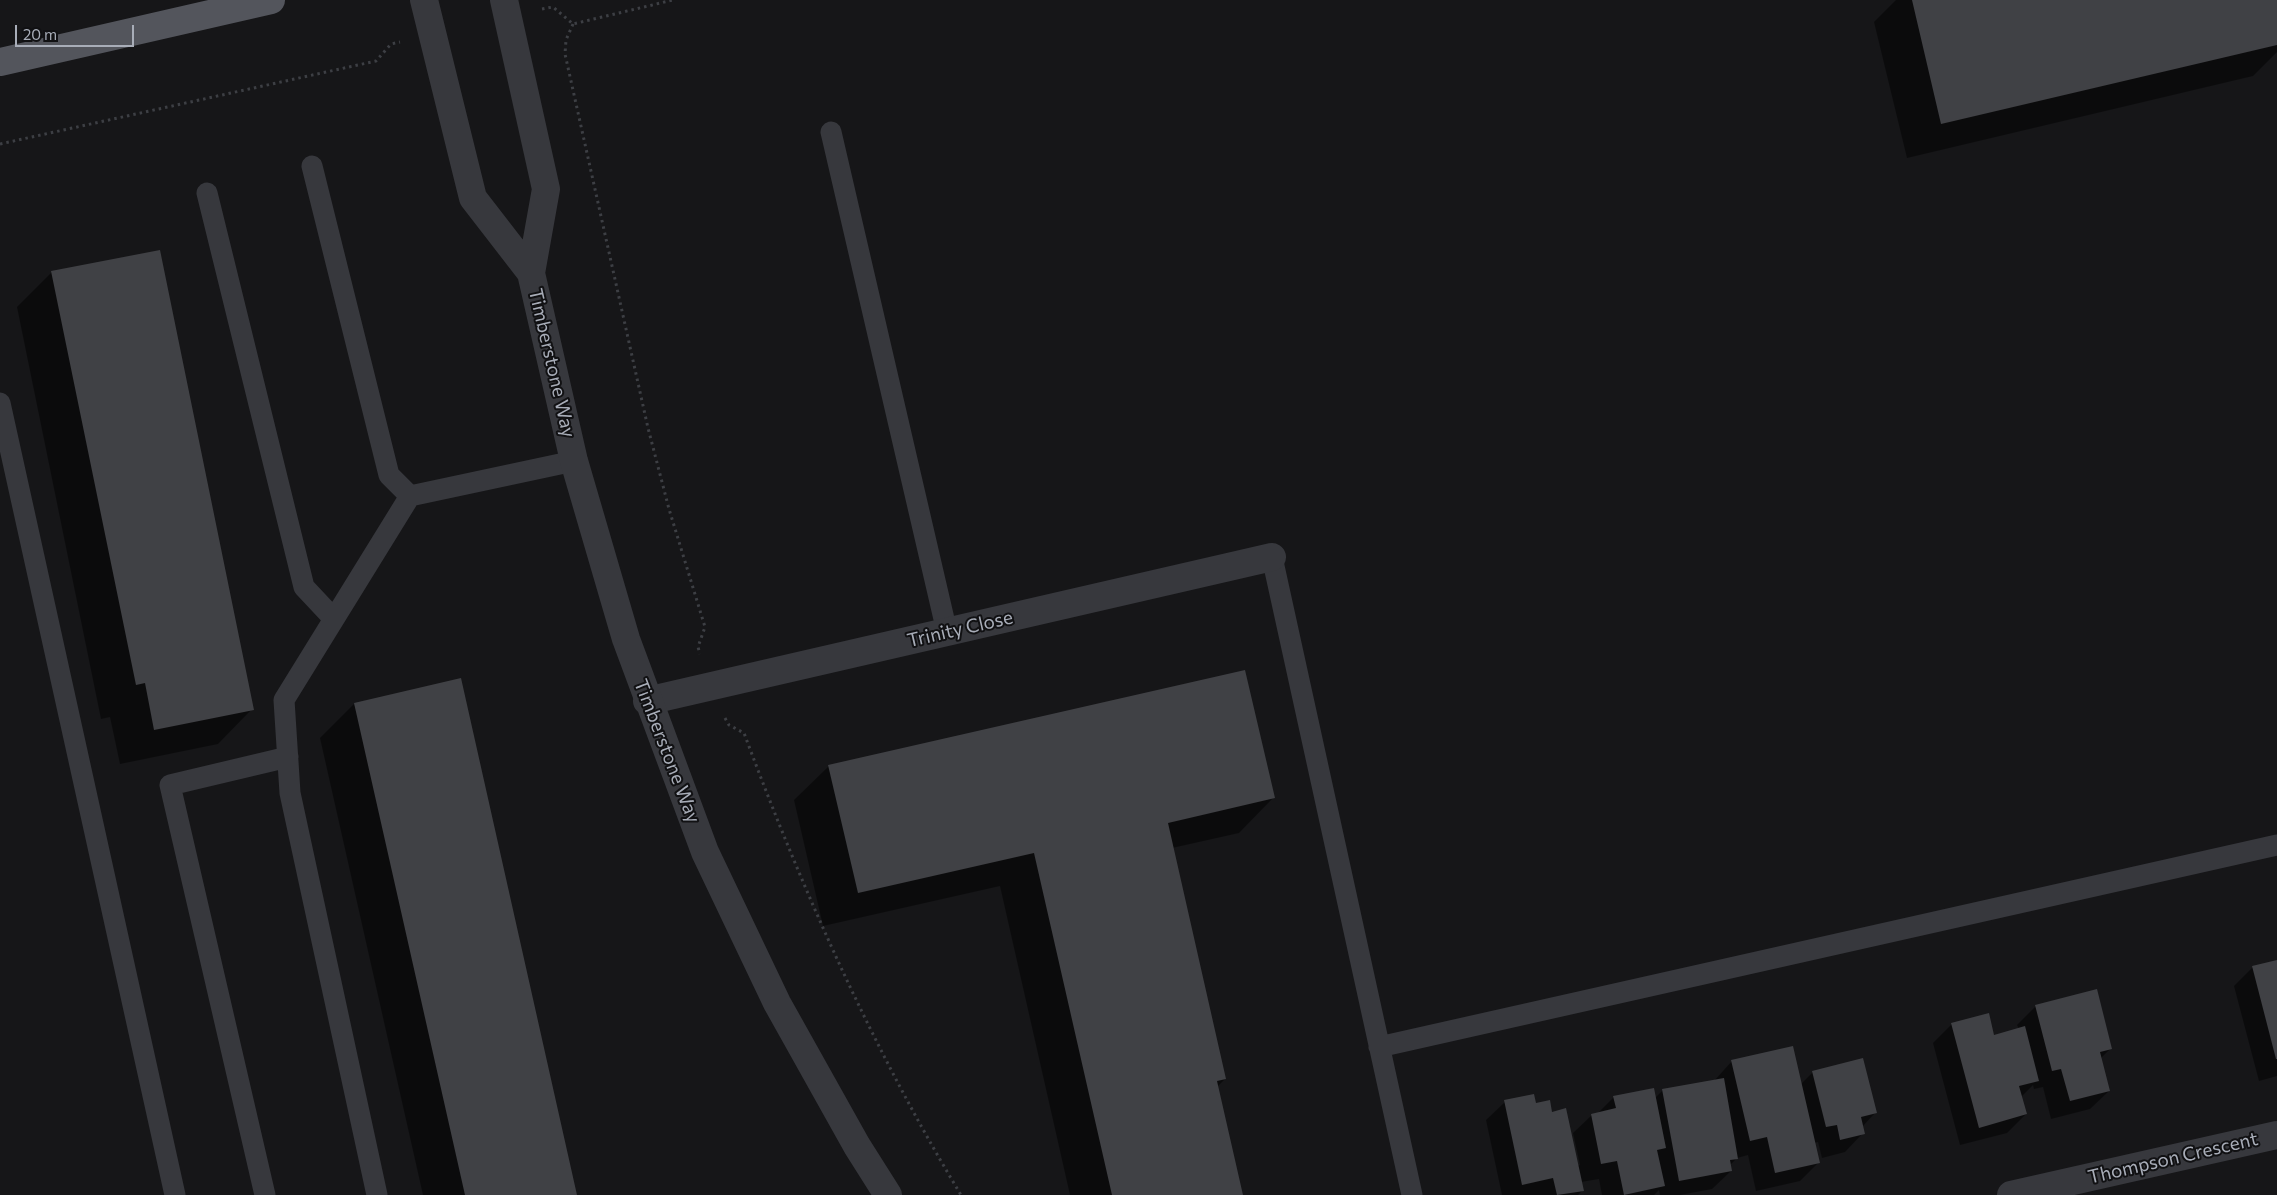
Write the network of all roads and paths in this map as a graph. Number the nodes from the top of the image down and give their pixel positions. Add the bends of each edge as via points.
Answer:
1 (270, 0) edge
2 (424, 0) edge
3 (504, 0) edge
4 (673, 0) edge
5 (553, 7) dead end
6 (573, 24) junction
7 (391, 44) dead end
8 (0, 62) edge
9 (831, 132) dead end
10 (0, 144) edge
11 (312, 166) dead end
12 (207, 193) dead end
13 (531, 273) junction
14 (0, 403) edge
15 (574, 461) junction
16 (410, 496) junction
17 (1272, 557) joint
18 (334, 619) junction
19 (947, 632) junction
20 (698, 647) dead end
21 (647, 701) junction
22 (729, 725) dead end
23 (288, 757) junction
24 (2277, 845) edge
25 (1379, 1047) junction
26 (2277, 1135) edge
27 (175, 1195) edge
28 (265, 1195) edge
29 (377, 1195) edge
30 (888, 1195) edge
31 (962, 1195) edge
32 (1412, 1195) edge
33 (2011, 1195) edge

1 - 8 main road
2 - 13 street, Timberstone Way via 473,198
3 - 13 street, Timberstone Way via 546,190
4 - 6 path
5 - 6 path
6 - 20 path via 566,40 565,54 648,428 705,627
7 - 10 path via 376,62
9 - 19 lane
11 - 16 lane via 389,475
12 - 18 lane via 304,587
13 - 15 street, Timberstone Way
14 - 27 lane
15 - 16 lane
15 - 21 street, Timberstone Way via 610,588
16 - 18 lane
17 - 19 street, Trinity Close
17 - 25 lane
18 - 23 lane via 284,700
19 - 21 street, Trinity Close
21 - 30 street, Timberstone Way via 705,852 777,1003
22 - 31 path via 744,733 810,901 896,1077
23 - 28 lane via 170,785
23 - 29 lane via 290,793
24 - 25 lane
25 - 32 lane
26 - 33 street, Thompson Crescent

